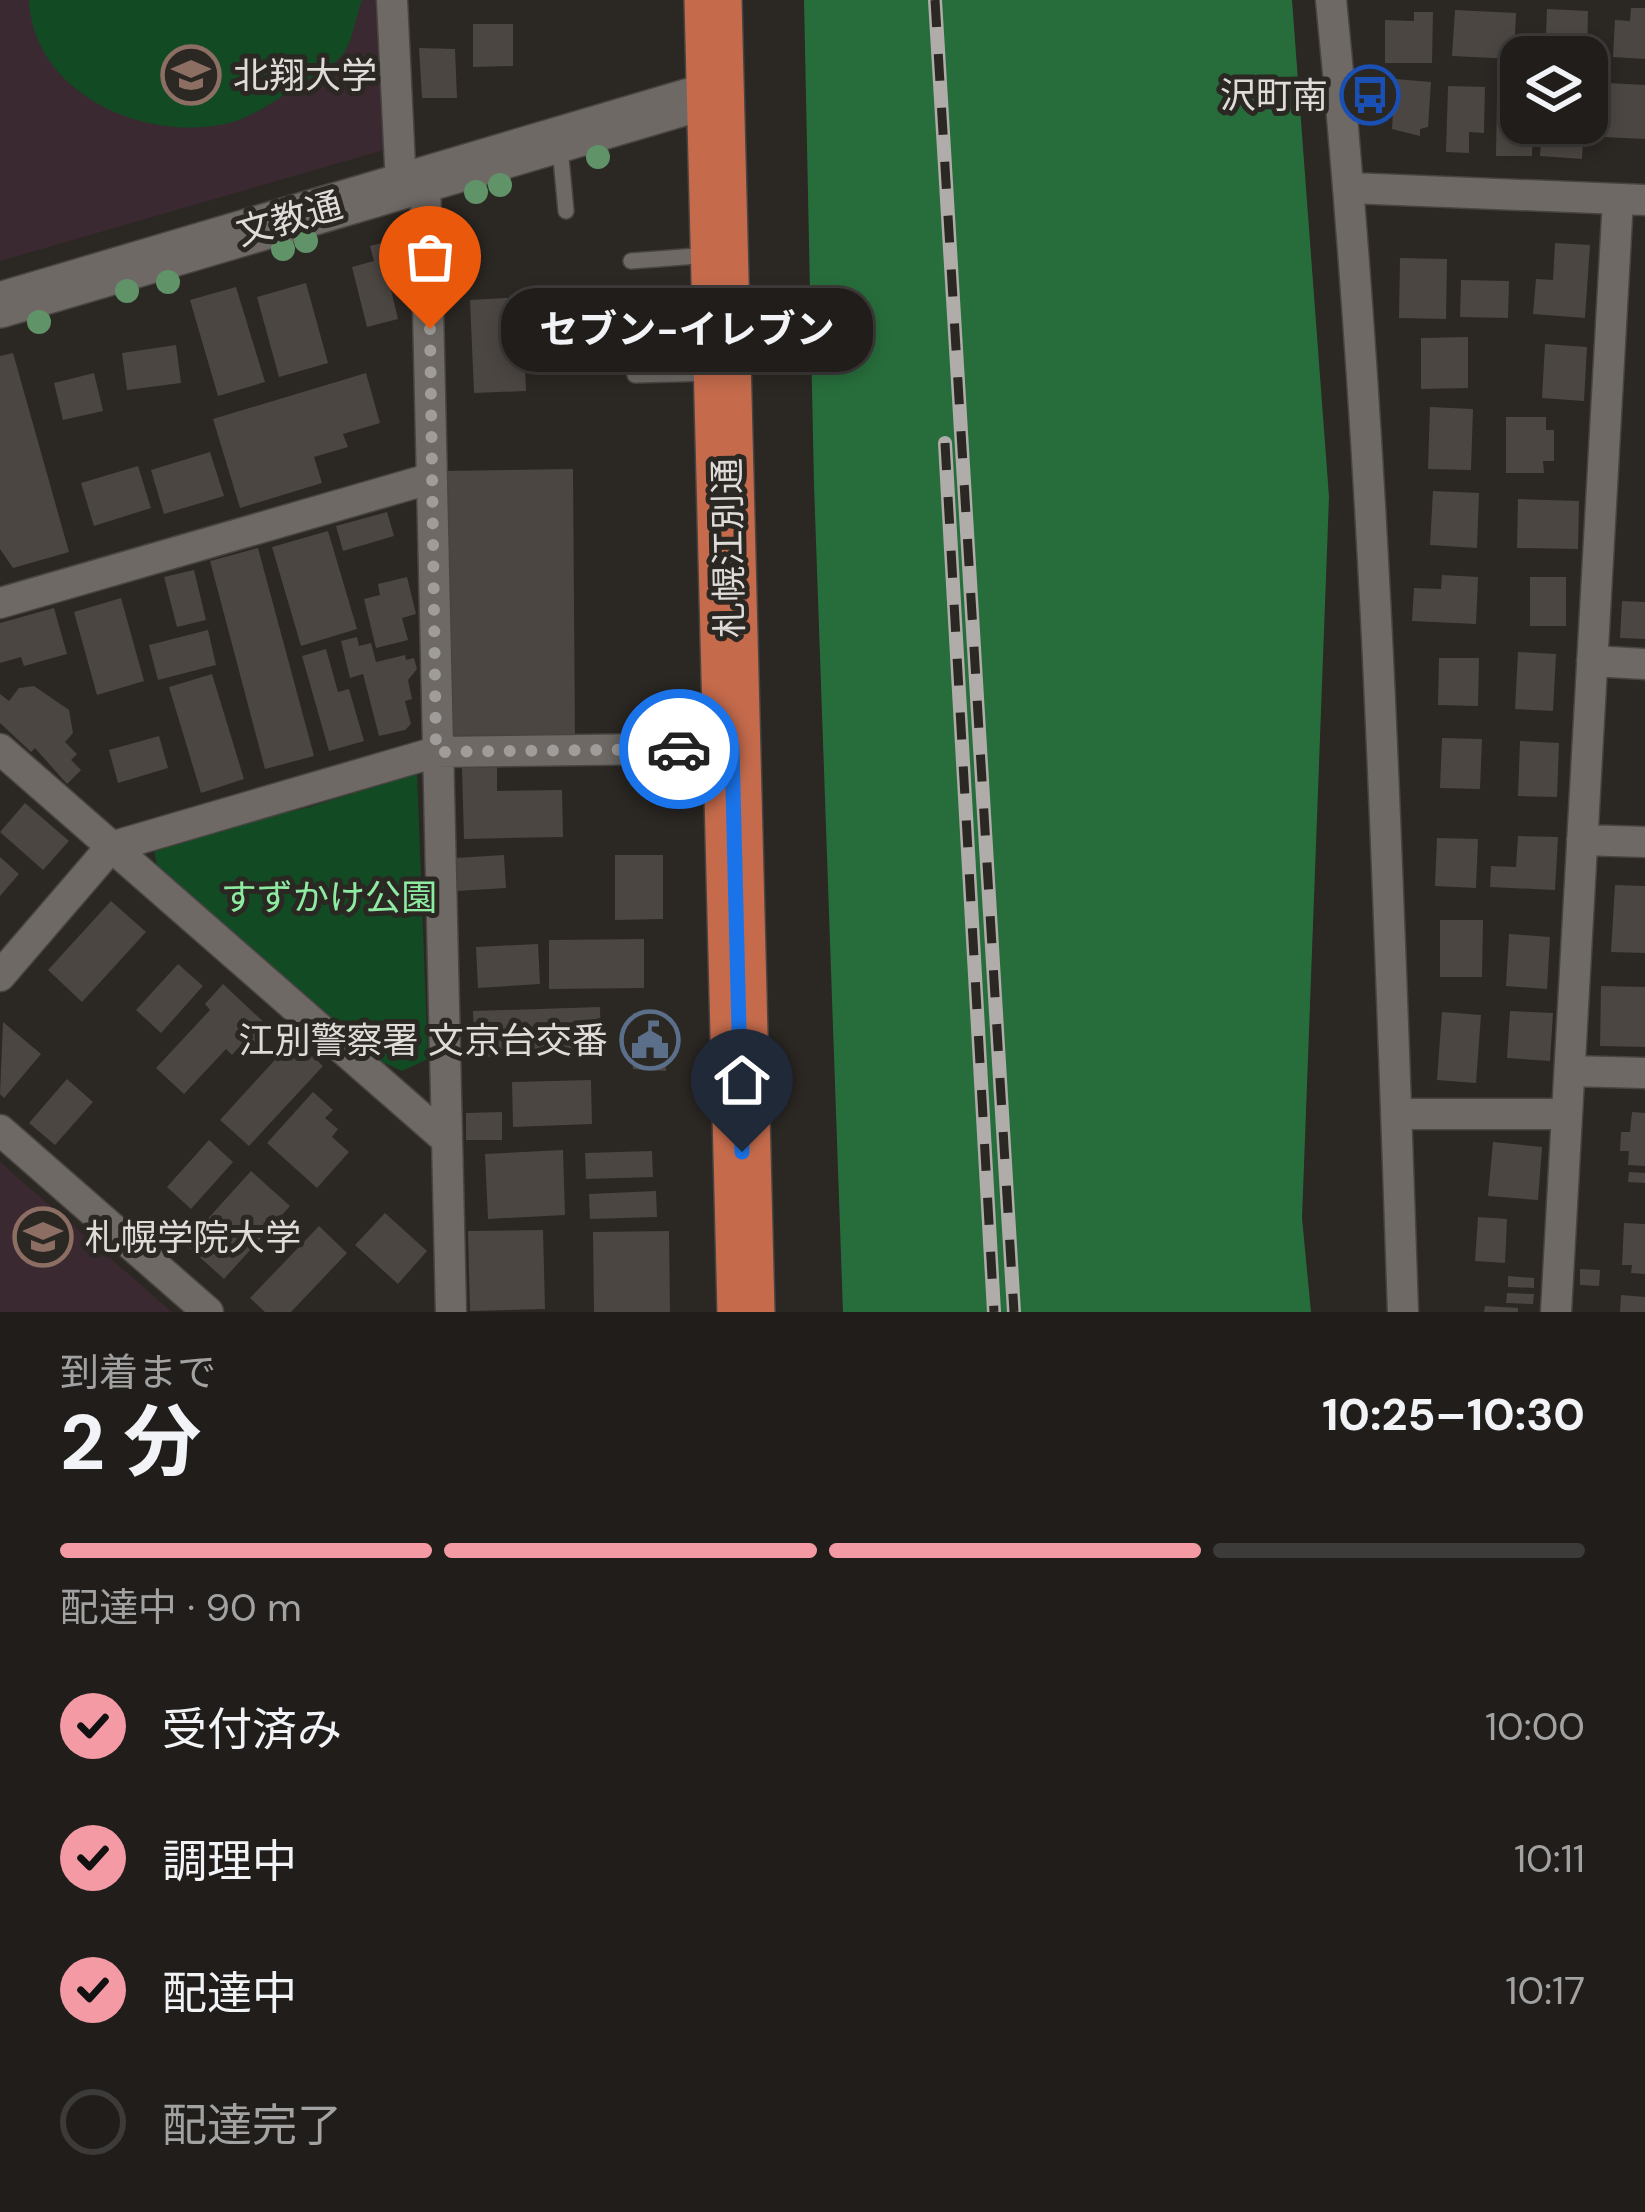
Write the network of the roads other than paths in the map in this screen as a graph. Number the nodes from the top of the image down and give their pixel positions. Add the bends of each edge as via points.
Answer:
1 (392, 0) edge
2 (713, 0) edge
3 (1331, 0) edge
4 (717, 93) junction
5 (559, 139) junction
6 (413, 182) junction
7 (1350, 188) junction
8 (1632, 200) edge
9 (566, 211) dead end
10 (719, 255) junction
11 (631, 261) dead end
12 (0, 305) edge
13 (724, 372) junction
14 (634, 375) dead end
15 (429, 479) junction
16 (0, 602) edge
17 (1592, 661) junction
18 (1645, 664) edge
19 (732, 748) junction
20 (0, 749) edge
21 (436, 752) junction
22 (1582, 840) junction
23 (1645, 842) edge
24 (111, 847) junction
25 (0, 976) edge
26 (1570, 1071) junction
27 (1645, 1073) edge
28 (1396, 1114) junction
29 (1568, 1114) junction
30 (0, 1130) edge
31 (447, 1140) junction
32 (208, 1312) edge
33 (451, 1312) edge
34 (746, 1312) edge
35 (1403, 1312) edge
36 (1556, 1312) edge

1 - 6 street
2 - 4 highway, 札幌江別通
3 - 7 street
4 - 5 street, 文教通
4 - 10 highway, 札幌江別通
5 - 6 street, 文教通
5 - 9 lane
6 - 12 street, 文教通
6 - 15 street
7 - 8 street
7 - 28 street
8 - 17 street
10 - 11 lane
10 - 13 highway, 札幌江別通
13 - 14 lane
13 - 19 highway, 札幌江別通
15 - 16 street
15 - 21 street
17 - 18 street
17 - 22 street
19 - 21 street
19 - 34 highway, 札幌江別通
20 - 24 street
21 - 24 street
21 - 31 street
22 - 23 street
22 - 26 street
24 - 25 street
24 - 31 street
26 - 27 street
26 - 29 street
28 - 29 street
28 - 35 street
29 - 36 street
30 - 32 street
31 - 33 street

